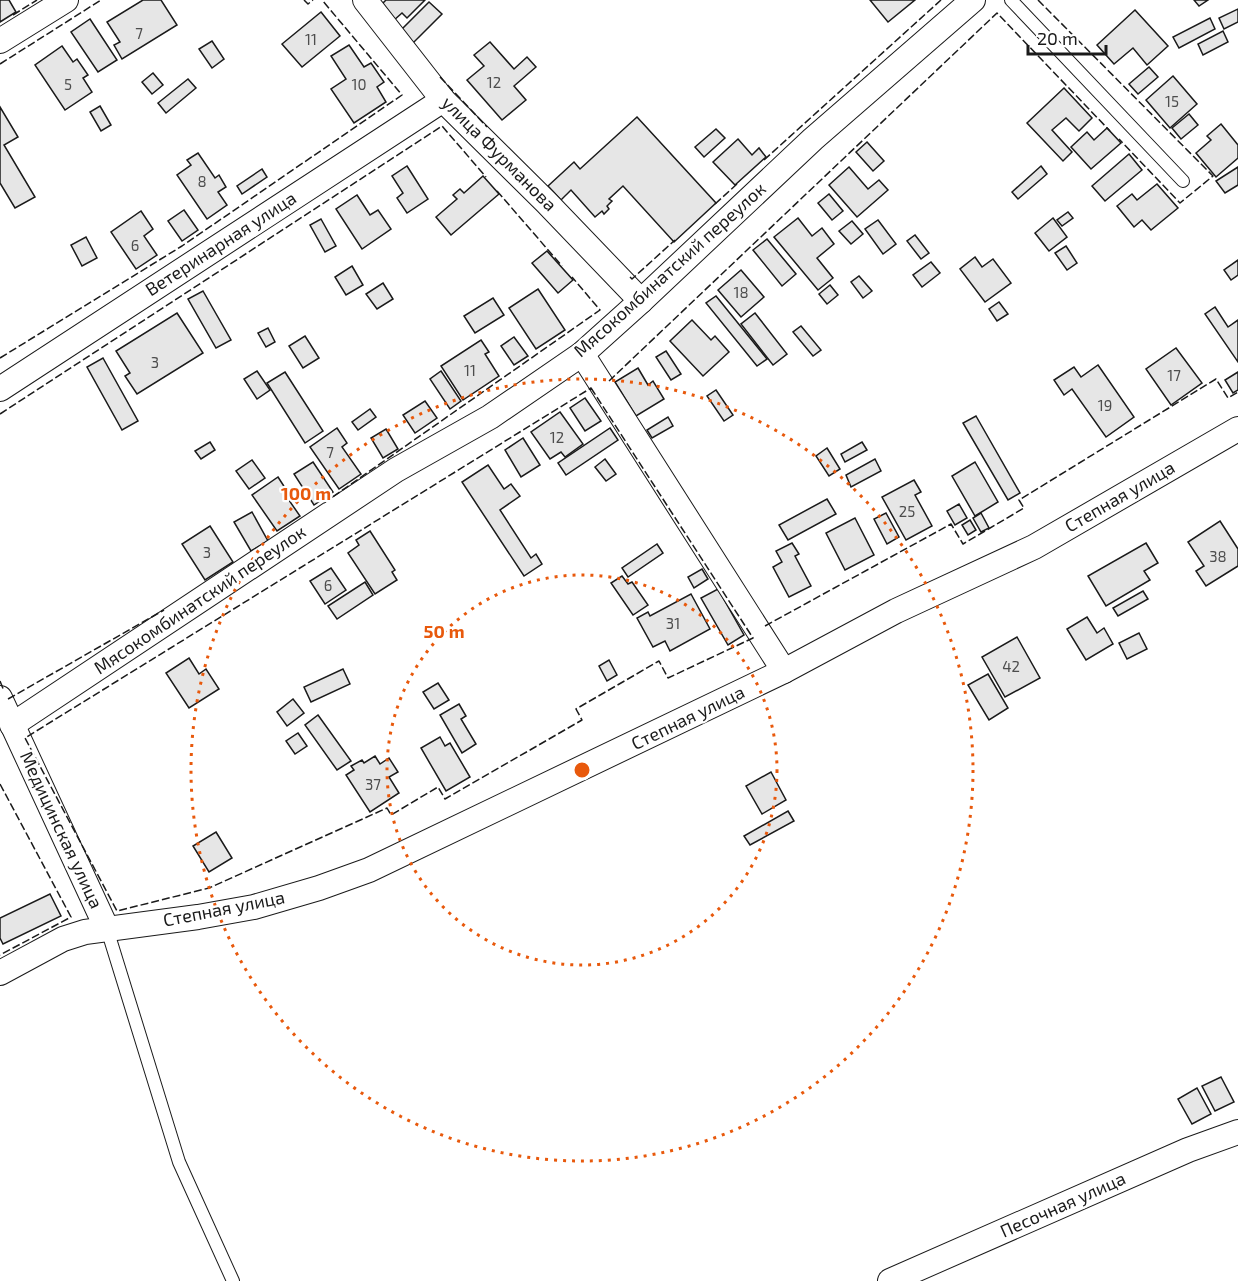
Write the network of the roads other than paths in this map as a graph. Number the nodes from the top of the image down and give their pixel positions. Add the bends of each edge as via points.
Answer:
1 (66, 0) edge
2 (365, 0) edge
3 (973, 0) edge
4 (1011, 0) edge
5 (0, 41) edge
6 (443, 100) junction
7 (1183, 181) dead end
8 (640, 301) junction
9 (582, 354) junction
10 (0, 389) edge
11 (1238, 429) edge
12 (784, 671) junction
13 (0, 698) edge
14 (12, 725) junction
15 (107, 929) junction
16 (0, 973) edge
17 (1238, 1132) edge
18 (233, 1281) edge
19 (890, 1281) edge

1 - 5 street
2 - 6 street, улица Фурманова
3 - 8 street, Мясокомбинатский переулок via 813,139
4 - 7 lane
6 - 8 street, улица Фурманова
6 - 10 street, Ветеринарная улица
8 - 9 street, Мясокомбинатский переулок
9 - 12 street
9 - 14 street, Мясокомбинатский переулок via 490,417 396,470
11 - 12 street, Степная улица via 1034,547 896,611
12 - 15 street, Степная улица via 369,870 254,907
13 - 14 street, Медицинская улица
14 - 15 street, Медицинская улица
15 - 16 street, Степная улица via 63,939
15 - 18 lane via 179,1162
17 - 19 street, Песочная улица via 1188,1150

